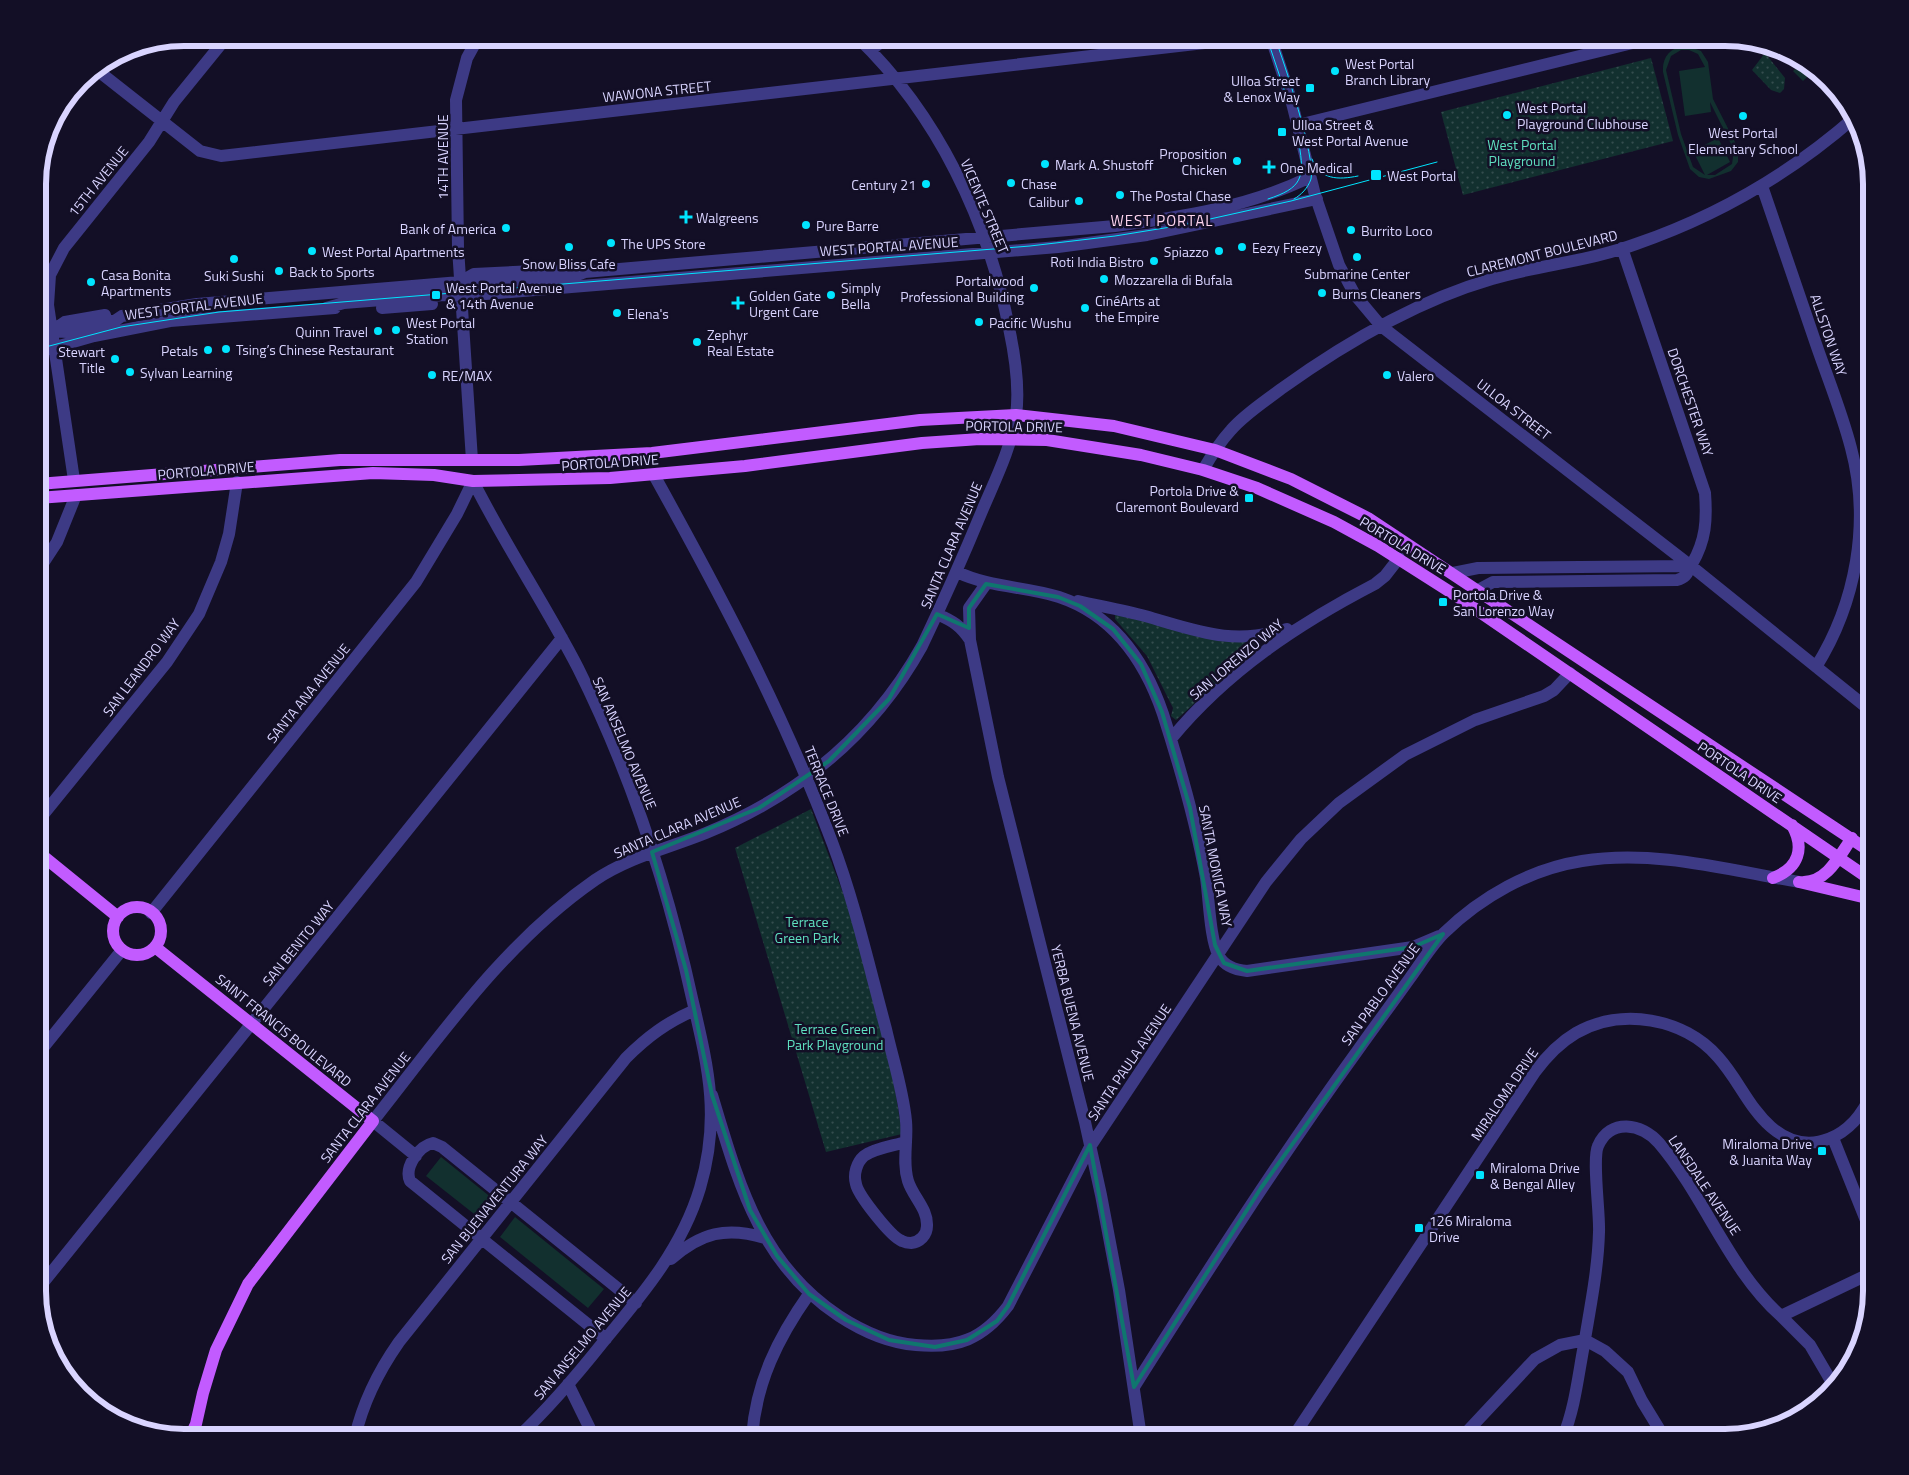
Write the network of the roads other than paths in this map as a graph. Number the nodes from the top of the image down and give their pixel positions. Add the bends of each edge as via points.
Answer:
1 (220, 46) edge
2 (474, 46) edge
3 (866, 46) edge
4 (875, 46) edge
5 (1179, 46) edge
6 (1274, 46) edge
7 (1620, 46) edge
8 (870, 50) junction
9 (102, 74) edge
10 (896, 79) junction
11 (162, 122) junction
12 (1848, 123) edge
13 (1298, 124) junction
14 (456, 129) junction
15 (1310, 177) junction
16 (1762, 186) junction
17 (1316, 200) junction
18 (984, 238) junction
19 (1622, 248) junction
20 (990, 253) junction
21 (460, 282) junction
22 (461, 296) junction
23 (1381, 326) junction
24 (52, 331) junction
25 (47, 332) edge
26 (54, 347) junction
27 (47, 349) edge
28 (1016, 415) junction
29 (1010, 439) junction
30 (1215, 450) junction
31 (472, 460) junction
32 (1203, 470) junction
33 (654, 475) junction
34 (74, 480) junction
35 (472, 481) junction
36 (237, 482) junction
37 (47, 483) edge
38 (76, 495) junction
39 (47, 497) edge
40 (47, 557) edge
41 (1399, 558) junction
42 (1691, 566) junction
43 (956, 572) junction
44 (1453, 573) junction
45 (986, 584) junction
46 (1478, 590) junction
47 (1058, 597) junction
48 (937, 614) junction
49 (1308, 620) junction
50 (562, 638) junction
51 (970, 640) junction
52 (1816, 667) junction
53 (1570, 673) junction
54 (1863, 704) edge
55 (1170, 739) junction
56 (807, 778) junction
57 (47, 810) edge
58 (1792, 825) junction
59 (1852, 838) junction
60 (1863, 846) edge
61 (652, 852) junction
62 (1838, 857) junction
63 (47, 859) edge
64 (1863, 874) edge
65 (1773, 878) junction
66 (1799, 882) junction
67 (1863, 897) edge
68 (151, 913) junction
69 (118, 917) junction
70 (1443, 934) junction
71 (155, 946) junction
72 (122, 950) junction
73 (1218, 955) junction
74 (695, 1010) junction
75 (252, 1024) junction
76 (47, 1043) edge
77 (712, 1095) junction
78 (1863, 1110) edge
79 (373, 1121) junction
80 (1833, 1138) junction
81 (906, 1142) junction
82 (1090, 1147) junction
83 (416, 1156) junction
84 (511, 1202) junction
85 (750, 1210) joint
86 (1863, 1211) edge
87 (765, 1238) junction
88 (481, 1240) junction
89 (664, 1265) junction
90 (1863, 1277) edge
91 (47, 1278) edge
92 (809, 1294) junction
93 (636, 1303) junction
94 (1781, 1316) junction
95 (606, 1339) junction
96 (1585, 1340) junction
97 (1830, 1379) edge
98 (568, 1384) junction
99 (1134, 1388) junction
100 (196, 1424) junction
101 (194, 1429) edge
102 (197, 1429) edge
103 (358, 1429) edge
104 (526, 1429) edge
105 (590, 1429) edge
106 (753, 1429) edge
107 (1140, 1429) edge
108 (1300, 1429) edge
109 (1470, 1429) edge
110 (1566, 1429) edge
111 (1659, 1429) edge

1 - 11 street, 15TH AVENUE
2 - 14 street, 14TH AVENUE via 460,80
3 - 8 street, VICENTE STREET
4 - 8 street
5 - 10 street, WAWONA STREET
6 - 13 street, ULLOA STREET
7 - 13 street
8 - 10 street, VICENTE STREET
9 - 11 street, WAWONA STREET
10 - 14 street, WAWONA STREET
10 - 18 street, VICENTE STREET via 912,98 949,159
11 - 14 street, WAWONA STREET via 200,152 215,156
11 - 24 street, 15TH AVENUE via 53,265 47,295
12 - 16 street, CLAREMONT BOULEVARD
13 - 15 street, ULLOA STREET
14 - 21 street, 14TH AVENUE
15 - 17 street, ULLOA STREET
15 - 18 street, WEST PORTAL AVENUE via 1272,194 1181,216 1086,230
16 - 19 street, CLAREMONT BOULEVARD via 1703,217
16 - 52 street, ALLSTON WAY via 1845,426 1856,473 1859,520 1855,567 1837,630
17 - 20 street, WEST PORTAL AVENUE via 1147,235
17 - 23 street, ULLOA STREET via 1346,280 1364,308
18 - 20 street, VICENTE STREET
18 - 21 street, WEST PORTAL AVENUE via 585,272 573,269 474,274
19 - 23 street, CLAREMONT BOULEVARD via 1491,279 1442,297
19 - 42 street, DORCHESTER WAY via 1704,493 1706,532
20 - 22 street, WEST PORTAL AVENUE
20 - 28 street, VICENTE STREET via 1011,337
21 - 22 street, 14TH AVENUE
21 - 24 street, WEST PORTAL AVENUE via 197,304 122,316 67,332
22 - 26 street, WEST PORTAL AVENUE via 344,303 326,308 170,321 121,329
22 - 31 street, 14TH AVENUE
23 - 30 street, CLAREMONT BOULEVARD via 1337,351 1275,394 1240,421
23 - 42 street, ULLOA STREET
24 - 25 street, WEST PORTAL AVENUE
24 - 26 street, 15TH AVENUE
26 - 27 street, WEST PORTAL AVENUE
26 - 34 street, 15TH AVENUE
28 - 29 street, VICENTE STREET
28 - 30 main road, PORTOLA DRIVE via 1114,426
28 - 31 main road, PORTOLA DRIVE via 920,420 652,453 566,459
29 - 32 main road, PORTOLA DRIVE via 1110,448
29 - 33 main road, PORTOLA DRIVE via 922,443
29 - 43 street, SANTA CLARA AVENUE
30 - 32 street, CLAREMONT BOULEVARD
30 - 44 main road, PORTOLA DRIVE via 1278,473 1342,504
31 - 34 main road, PORTOLA DRIVE via 340,460
31 - 35 main road
32 - 41 main road, PORTOLA DRIVE via 1308,509
33 - 35 main road, PORTOLA DRIVE
33 - 56 street, TERRACE DRIVE via 731,614
34 - 37 main road, PORTOLA DRIVE
35 - 36 main road, PORTOLA DRIVE via 434,475 373,473
35 - 50 street, SAN ANSELMO AVENUE
35 - 68 street, SANTA ANA AVENUE via 457,514 416,582
36 - 38 main road, PORTOLA DRIVE
36 - 57 street, SAN LEANDRO WAY via 222,562 199,614 167,662
38 - 39 main road, PORTOLA DRIVE
38 - 40 street via 57,542
41 - 49 street, SAN LORENZO WAY via 1375,584
41 - 53 main road, PORTOLA DRIVE
42 - 44 street via 1478,568
42 - 46 street, DORCHESTER WAY via 1686,577 1676,580 1493,582
42 - 52 street, ULLOA STREET
43 - 45 street, SANTA MONICA WAY
43 - 48 street, SANTA CLARA AVENUE
44 - 46 main road, PORTOLA DRIVE
45 - 47 street, SANTA MONICA WAY
45 - 51 street via 969,608
46 - 59 main road, PORTOLA DRIVE
47 - 49 street, SANTA MONICA WAY via 1117,609 1215,636 1266,635
47 - 55 street, SANTA MONICA WAY via 1097,616 1130,646 1152,686
48 - 51 street, YERBA BUENA AVENUE via 955,622
48 - 56 street, SANTA CLARA AVENUE via 907,673 889,699 852,741
49 - 55 street, SAN LORENZO WAY via 1239,671
50 - 61 street, SAN ANSELMO AVENUE via 609,737
50 - 75 street, SAN BENITO WAY
51 - 82 street, YERBA BUENA AVENUE via 998,777
52 - 54 street, ULLOA STREET
53 - 58 main road, PORTOLA DRIVE
53 - 73 street, SANTA PAULA AVENUE via 1544,696 1475,720 1404,756 1339,803 1283,860
55 - 73 street, SANTA MONICA WAY via 1199,842
56 - 61 street, SANTA CLARA AVENUE via 732,822
56 - 81 street, TERRACE DRIVE via 855,913 901,1088
58 - 62 main road, PORTOLA DRIVE
58 - 65 main road via 1799,841 1798,858 1789,870
59 - 60 main road, PORTOLA DRIVE
59 - 62 main road
61 - 74 street, SAN ANSELMO AVENUE
61 - 79 street, SANTA CLARA AVENUE via 597,879 523,938
62 - 64 main road, PORTOLA DRIVE
62 - 66 main road via 1821,877 1811,882
63 - 69 main road
65 - 66 street, SAN PABLO AVENUE
65 - 70 street, SAN PABLO AVENUE via 1656,858 1630,856 1582,861 1517,881 1479,905
66 - 67 main road
68 - 69 main road via 143,908 134,908 125,910
68 - 71 main road via 158,920 160,929 160,938
69 - 72 main road via 113,934
70 - 73 street via 1413,948 1248,971 1231,968
70 - 99 street, SAN PABLO AVENUE via 1261,1188
71 - 72 main road via 139,955
71 - 75 main road, SAINT FRANCIS BOULEVARD
72 - 76 street
73 - 82 street, SANTA PAULA AVENUE
74 - 77 street, SAN ANSELMO AVENUE
74 - 84 street, SAN BUENAVENTURA WAY via 660,1027 643,1041
75 - 79 main road, SAINT FRANCIS BOULEVARD
75 - 91 street, SAN BENITO WAY
77 - 85 street, SAN ANSELMO AVENUE
77 - 89 street, SAN ANSELMO AVENUE via 711,1138 700,1190
78 - 80 street, MIRALOMA DRIVE via 1848,1130
79 - 83 street, SAINT FRANCIS BOULEVARD
79 - 100 main road, SANTA CLARA AVENUE via 248,1284 216,1350
80 - 86 street
80 - 108 street, MIRALOMA DRIVE via 1802,1142 1772,1128 1719,1058 1704,1044 1675,1027 1628,1019 1592,1025 1575,1033 1559,1045 1535,1072
81 - 81 street, TERRACE DRIVE via 865,1156 858,1162 855,1183 893,1235 903,1242 913,1243 922,1238 927,1229 922,1207 908,1182
82 - 92 street, SANTA PAULA AVENUE via 1008,1306 997,1321 967,1340 935,1347 889,1340 846,1320
82 - 99 street, YERBA BUENA AVENUE via 1116,1274
83 - 84 street via 428,1144 438,1144
83 - 88 street via 407,1171 410,1181
84 - 88 street, SAN BUENAVENTURA WAY
84 - 93 street
85 - 87 street, SANTA PAULA AVENUE
87 - 89 street, SAN ANSELMO AVENUE via 734,1231 718,1233 698,1239
87 - 92 street, SANTA PAULA AVENUE
88 - 95 street
88 - 103 street, SAN BUENAVENTURA WAY via 386,1360 366,1399
89 - 93 street, SAN ANSELMO AVENUE
90 - 94 street
92 - 106 street via 770,1358 757,1400
93 - 95 street, SAN ANSELMO AVENUE
94 - 96 street, LANSDALE AVENUE via 1754,1288 1693,1189 1658,1142 1635,1126 1622,1126 1611,1130 1596,1148 1599,1243
94 - 97 street, LANSDALE AVENUE via 1810,1345
95 - 98 street, SAN ANSELMO AVENUE
96 - 109 street via 1560,1345 1535,1359
96 - 110 street, LANSDALE AVENUE via 1574,1405
96 - 111 street via 1605,1351 1628,1372
98 - 104 street, SAN ANSELMO AVENUE
98 - 105 street
99 - 107 street, YERBA BUENA AVENUE
100 - 101 main road, SANTA CLARA AVENUE
100 - 102 main road, SANTA CLARA AVENUE

